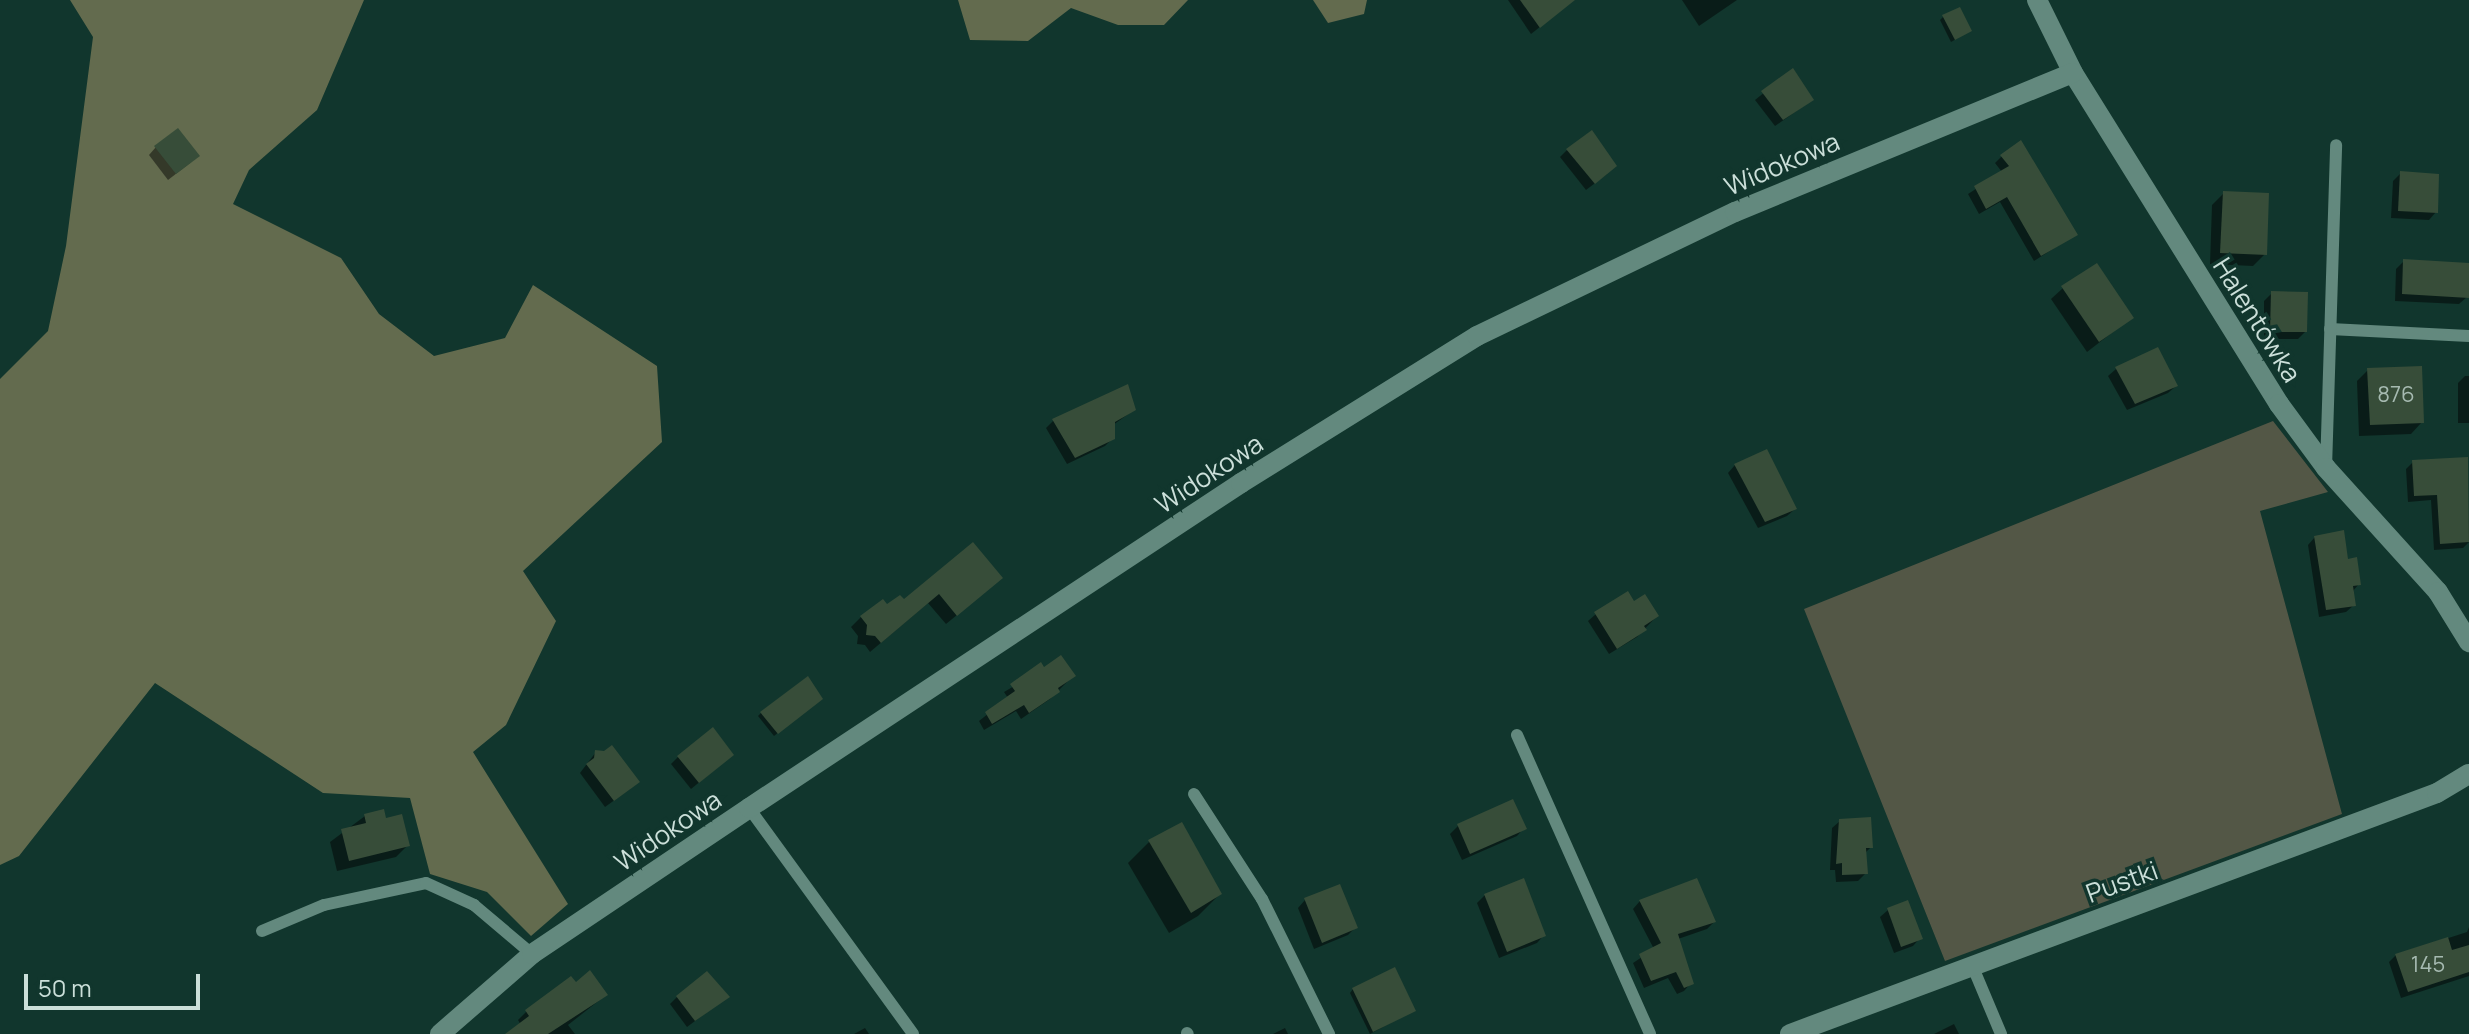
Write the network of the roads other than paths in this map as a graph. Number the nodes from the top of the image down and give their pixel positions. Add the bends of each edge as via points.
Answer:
1 (2037, 0) edge
2 (2073, 73) junction
3 (2336, 145) dead end
4 (2330, 329) junction
5 (2469, 336) edge
6 (2326, 468) junction
7 (2469, 642) edge
8 (1517, 735) dead end
9 (2469, 774) edge
10 (1194, 794) dead end
11 (749, 808) junction
12 (262, 931) dead end
13 (532, 954) junction
14 (1972, 965) junction
15 (440, 1034) edge
16 (913, 1034) edge
17 (1329, 1034) edge
18 (1650, 1034) edge
19 (1790, 1034) edge
20 (2001, 1034) edge

1 - 2 street, Halentówka
2 - 6 street, Halentówka via 2279,404
2 - 11 street, Widokowa via 1735,212 1477,336 1241,483
3 - 4 lane
4 - 5 lane
4 - 6 lane
6 - 7 street, Halentówka via 2438,592
8 - 18 lane
9 - 14 street, Pustki via 2437,793
10 - 17 lane via 1262,899
11 - 13 street, Widokowa
11 - 16 lane
12 - 13 lane via 324,905 426,883 474,905
13 - 15 street, Widokowa
14 - 19 street, Pustki
14 - 20 lane

